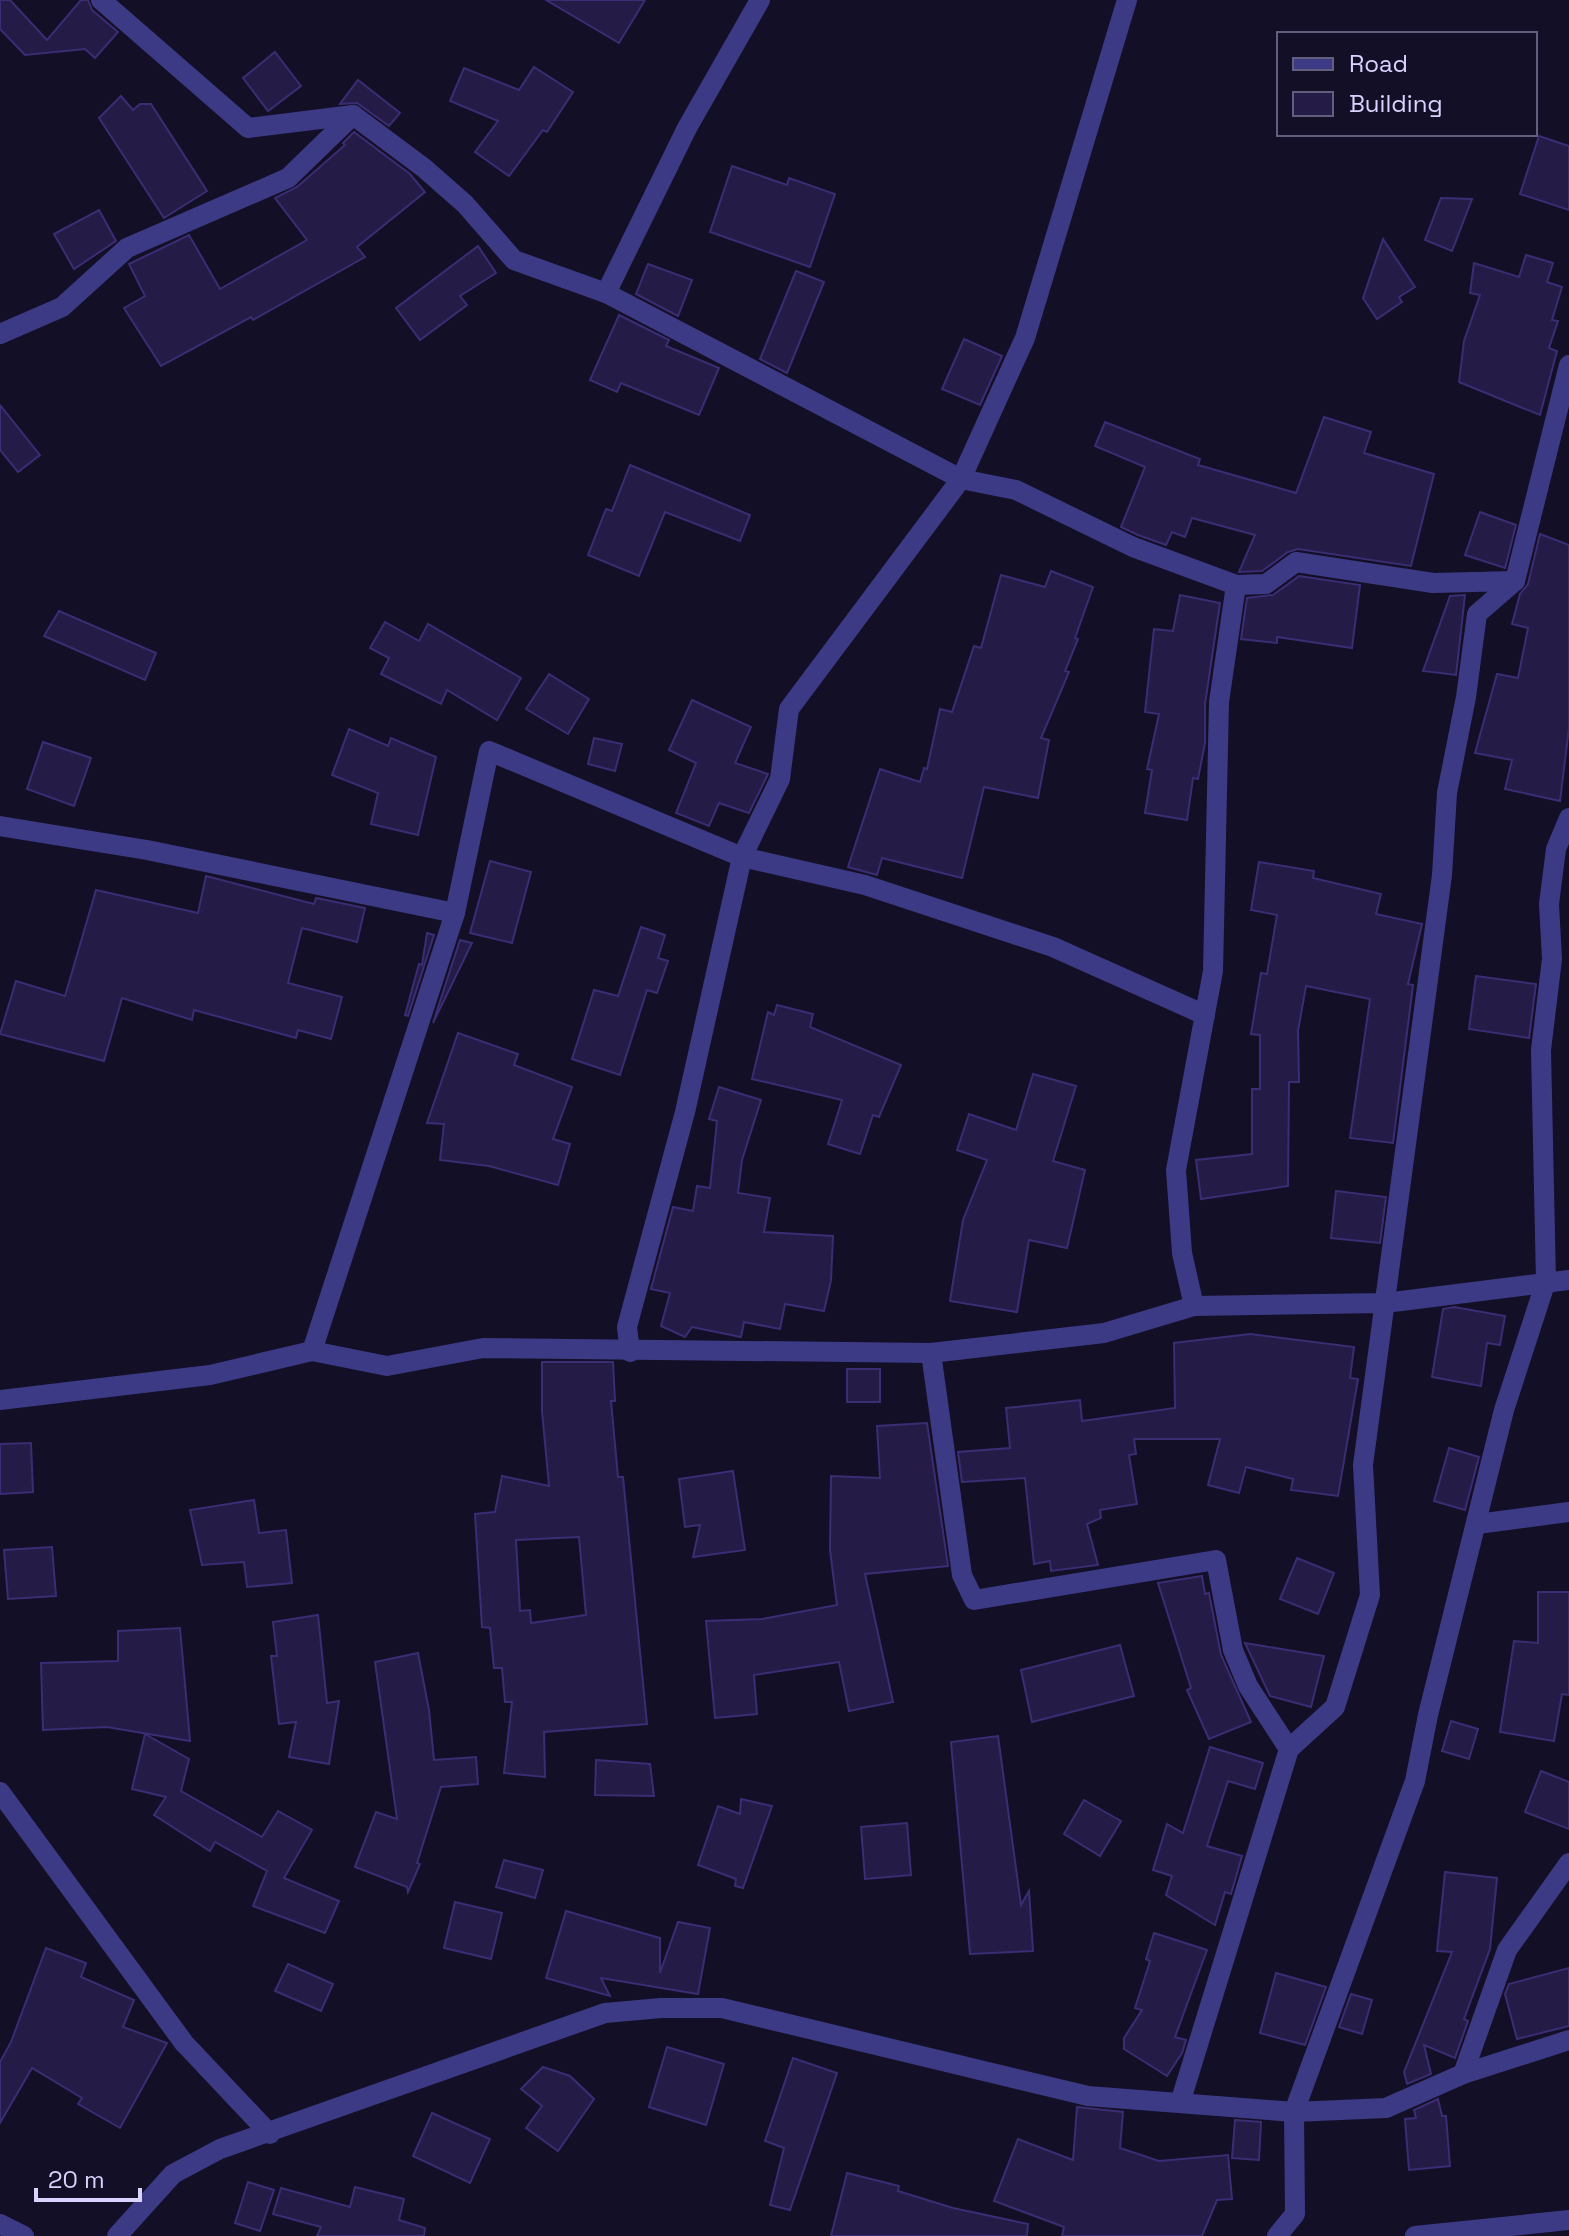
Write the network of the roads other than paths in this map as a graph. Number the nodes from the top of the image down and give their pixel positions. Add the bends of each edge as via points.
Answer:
1 (101, 0) edge
2 (760, 0) edge
3 (1127, 0) edge
4 (353, 115) junction
5 (606, 293) junction
6 (0, 334) edge
7 (1569, 365) edge
8 (961, 479) junction
9 (1515, 581) junction
10 (1236, 585) junction
11 (1569, 818) edge
12 (0, 826) edge
13 (742, 857) junction
14 (455, 913) junction
15 (1205, 1015) junction
16 (1569, 1280) edge
17 (1546, 1281) junction
18 (1385, 1303) junction
19 (1194, 1306) junction
20 (312, 1351) junction
21 (630, 1352) junction
22 (931, 1353) junction
23 (0, 1400) edge
24 (1569, 1512) edge
25 (1477, 1524) junction
26 (1289, 1749) junction
27 (0, 1792) edge
28 (1569, 1863) edge
29 (1569, 2040) edge
30 (1463, 2074) junction
31 (1180, 2103) junction
32 (1294, 2112) junction
33 (270, 2134) junction
34 (1569, 2220) edge
35 (0, 2224) edge
36 (24, 2236) edge
37 (117, 2236) edge
38 (1277, 2236) edge
39 (1415, 2236) edge

1 - 4 street via 248,128
2 - 5 street via 687,128
3 - 8 street via 1025,338
4 - 5 street via 465,204 514,260
4 - 6 street via 288,178 127,248 62,307
5 - 8 street
7 - 9 street
8 - 10 street via 1016,490 1133,547
8 - 13 street via 789,709 780,779
9 - 10 street via 1433,583 1296,562 1266,584
9 - 18 street via 1477,614 1447,793 1442,875
10 - 15 street via 1219,702 1213,971
11 - 17 street via 1556,849 1549,904 1552,959 1541,1050
12 - 14 street via 147,850
13 - 14 street via 489,751
13 - 15 street via 865,885 1053,947
13 - 21 street via 685,1112 627,1327
14 - 20 street
15 - 19 street via 1176,1170 1182,1253
16 - 17 street
17 - 18 street
17 - 25 street via 1504,1410
18 - 19 street
18 - 26 street via 1363,1465 1370,1595 1335,1707
19 - 22 street via 1104,1333
20 - 21 street via 387,1366 483,1348
20 - 23 street via 210,1375
21 - 22 street
22 - 26 street via 962,1575 974,1600 1216,1560 1233,1650 1248,1686
24 - 25 street
25 - 32 street via 1415,1781
26 - 31 street
27 - 33 street via 184,2043
28 - 30 street via 1507,1950
29 - 30 street
30 - 32 street via 1386,2108
31 - 32 street
31 - 33 street via 1088,2096 722,2008 661,2008 605,2013
32 - 38 street via 1295,2214
33 - 37 street via 220,2149 173,2174
34 - 39 street
35 - 36 street

